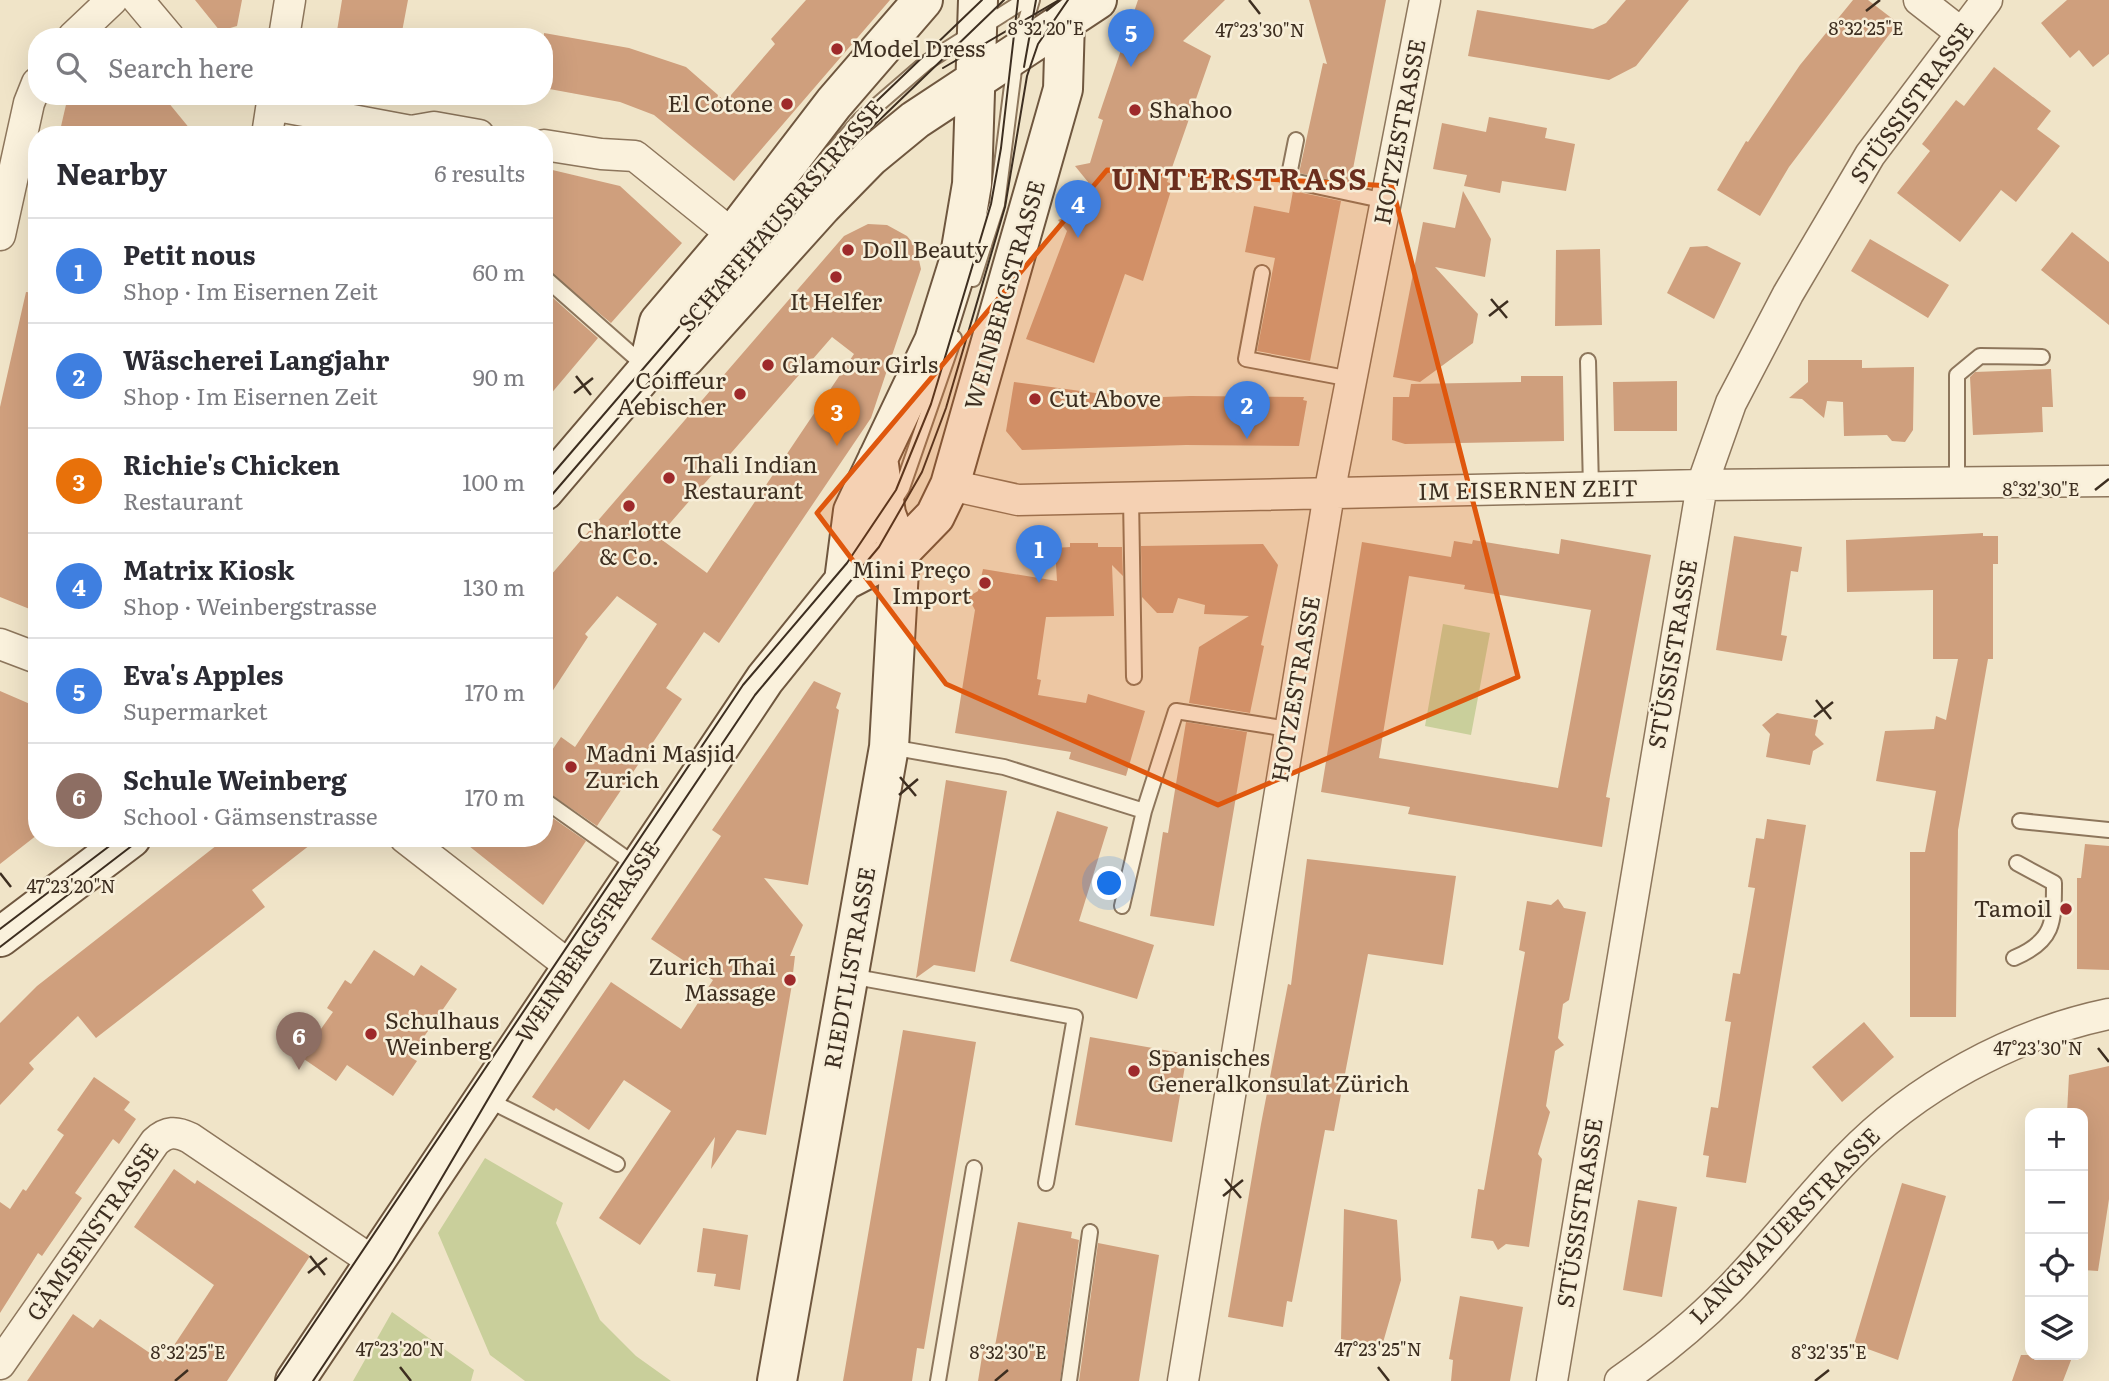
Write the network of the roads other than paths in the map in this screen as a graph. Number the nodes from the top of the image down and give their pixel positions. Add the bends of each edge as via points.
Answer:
1 (112, 0) edge
2 (138, 0) edge
3 (290, 0) edge
4 (923, 0) edge
5 (1024, 0) edge
6 (1032, 0) edge
7 (1097, 0) edge
8 (1425, 0) edge
9 (1919, 0) edge
10 (1987, 0) edge
11 (1054, 11) edge
12 (977, 17) edge
13 (82, 28) edge
14 (161, 28) edge
15 (285, 28) edge
16 (1960, 32) junction
17 (1016, 54) junction
18 (975, 80) junction
19 (29, 105) edge
20 (272, 105) edge
21 (295, 105) edge
22 (269, 126) edge
23 (389, 126) edge
24 (1296, 140) dead end
25 (553, 146) edge
26 (1386, 201) junction
27 (0, 235) edge
28 (733, 235) junction
29 (1262, 273) dead end
30 (553, 286) edge
31 (966, 299) dead end
32 (958, 324) dead end
33 (2042, 357) dead end
34 (1588, 360) dead end
35 (648, 369) junction
36 (1351, 379) junction
37 (878, 458) junction
38 (553, 480) edge
39 (2109, 481) edge
40 (1957, 484) junction
41 (950, 485) junction
42 (1702, 485) junction
43 (1591, 488) junction
44 (1329, 494) junction
45 (1132, 498) junction
46 (894, 501) junction
47 (900, 552) junction
48 (844, 581) junction
49 (0, 644) edge
50 (28, 655) edge
51 (1133, 677) dead end
52 (1288, 729) junction
53 (889, 747) junction
54 (553, 806) edge
55 (1144, 811) junction
56 (2020, 821) dead end
57 (2109, 830) edge
58 (119, 847) edge
59 (417, 847) edge
60 (2017, 863) dead end
61 (638, 867) junction
62 (1122, 906) dead end
63 (0, 937) edge
64 (2014, 958) dead end
65 (571, 967) junction
66 (848, 976) junction
67 (2109, 1013) edge
68 (484, 1098) junction
69 (617, 1164) dead end
70 (974, 1168) dead end
71 (1046, 1183) dead end
72 (1090, 1232) dead end
73 (374, 1263) junction
74 (0, 1364) edge
75 (295, 1381) edge
76 (777, 1381) edge
77 (938, 1381) edge
78 (1069, 1381) edge
79 (1183, 1381) edge
80 (1552, 1381) edge
81 (1620, 1381) edge

1 - 13 street
2 - 14 street
3 - 15 street
4 - 28 street, SCHAFFHAUSERSTRASSE via 834,103
5 - 12 lane, SCHAFFHAUSERSTRASSE
6 - 17 lane, WEINBERGSTRASSE
7 - 11 street, SCHAFFHAUSERSTRASSE
8 - 26 street, HOTZESTRASSE
9 - 16 street
10 - 16 street, STÜSSISTRASSE
11 - 17 street, SCHAFFHAUSERSTRASSE
11 - 41 street, WEINBERGSTRASSE via 1063,89
12 - 18 street
12 - 35 lane, SCHAFFHAUSERSTRASSE via 860,120
16 - 42 street, STÜSSISTRASSE via 1870,155 1788,294 1731,403
17 - 18 street, SCHAFFHAUSERSTRASSE
17 - 31 lane, WEINBERGSTRASSE via 997,204
18 - 35 street, SCHAFFHAUSERSTRASSE via 919,116 870,157 685,358
18 - 37 street via 972,184 959,261 934,341
19 - 27 street
20 - 22 street
21 - 23 street
24 - 26 lane via 1288,180
25 - 28 street via 635,156
26 - 36 street, HOTZESTRASSE
28 - 35 street, SCHAFFHAUSERSTRASSE via 659,322
29 - 36 lane via 1246,359
30 - 35 lane
32 - 46 lane, WEINBERGSTRASSE via 927,425
33 - 40 lane via 1980,356 1957,375
34 - 43 lane
35 - 38 street, SCHAFFHAUSERSTRASSE
36 - 44 street, HOTZESTRASSE
37 - 46 street
37 - 48 street via 853,512
39 - 40 street, IM EISERNEN ZEIT
40 - 42 street, IM EISERNEN ZEIT
41 - 45 street, IM EISERNEN ZEIT via 1018,500
41 - 47 street, WEINBERGSTRASSE via 935,516
42 - 43 street, IM EISERNEN ZEIT
42 - 80 street, STÜSSISTRASSE
43 - 44 street, IM EISERNEN ZEIT
44 - 45 street, IM EISERNEN ZEIT
44 - 52 street, HOTZESTRASSE
45 - 51 lane
46 - 47 street
46 - 48 lane, WEINBERGSTRASSE
47 - 48 street, WEINBERGSTRASSE
47 - 53 street, RIEDTLISTRASSE
48 - 61 street, WEINBERGSTRASSE via 765,679
49 - 50 street
52 - 55 lane via 1176,711
52 - 79 street, HOTZESTRASSE
53 - 55 lane via 1004,767
53 - 66 street, RIEDTLISTRASSE
54 - 61 lane
55 - 62 lane
56 - 57 lane
58 - 63 street
59 - 65 street
60 - 64 lane via 2054,883 2054,919 2037,948
61 - 65 street, WEINBERGSTRASSE
65 - 68 street, WEINBERGSTRASSE
66 - 71 lane via 1075,1017
66 - 76 street, RIEDTLISTRASSE
67 - 81 street, LANGMAUERSTRASSE via 2051,1028 2012,1046 1950,1078 1887,1121 1848,1156 1729,1290
68 - 69 lane
68 - 73 street, WEINBERGSTRASSE
70 - 77 lane
72 - 78 lane
73 - 74 street, GÄMSENSTRASSE via 190,1138 179,1132 164,1133
73 - 75 street, WEINBERGSTRASSE

